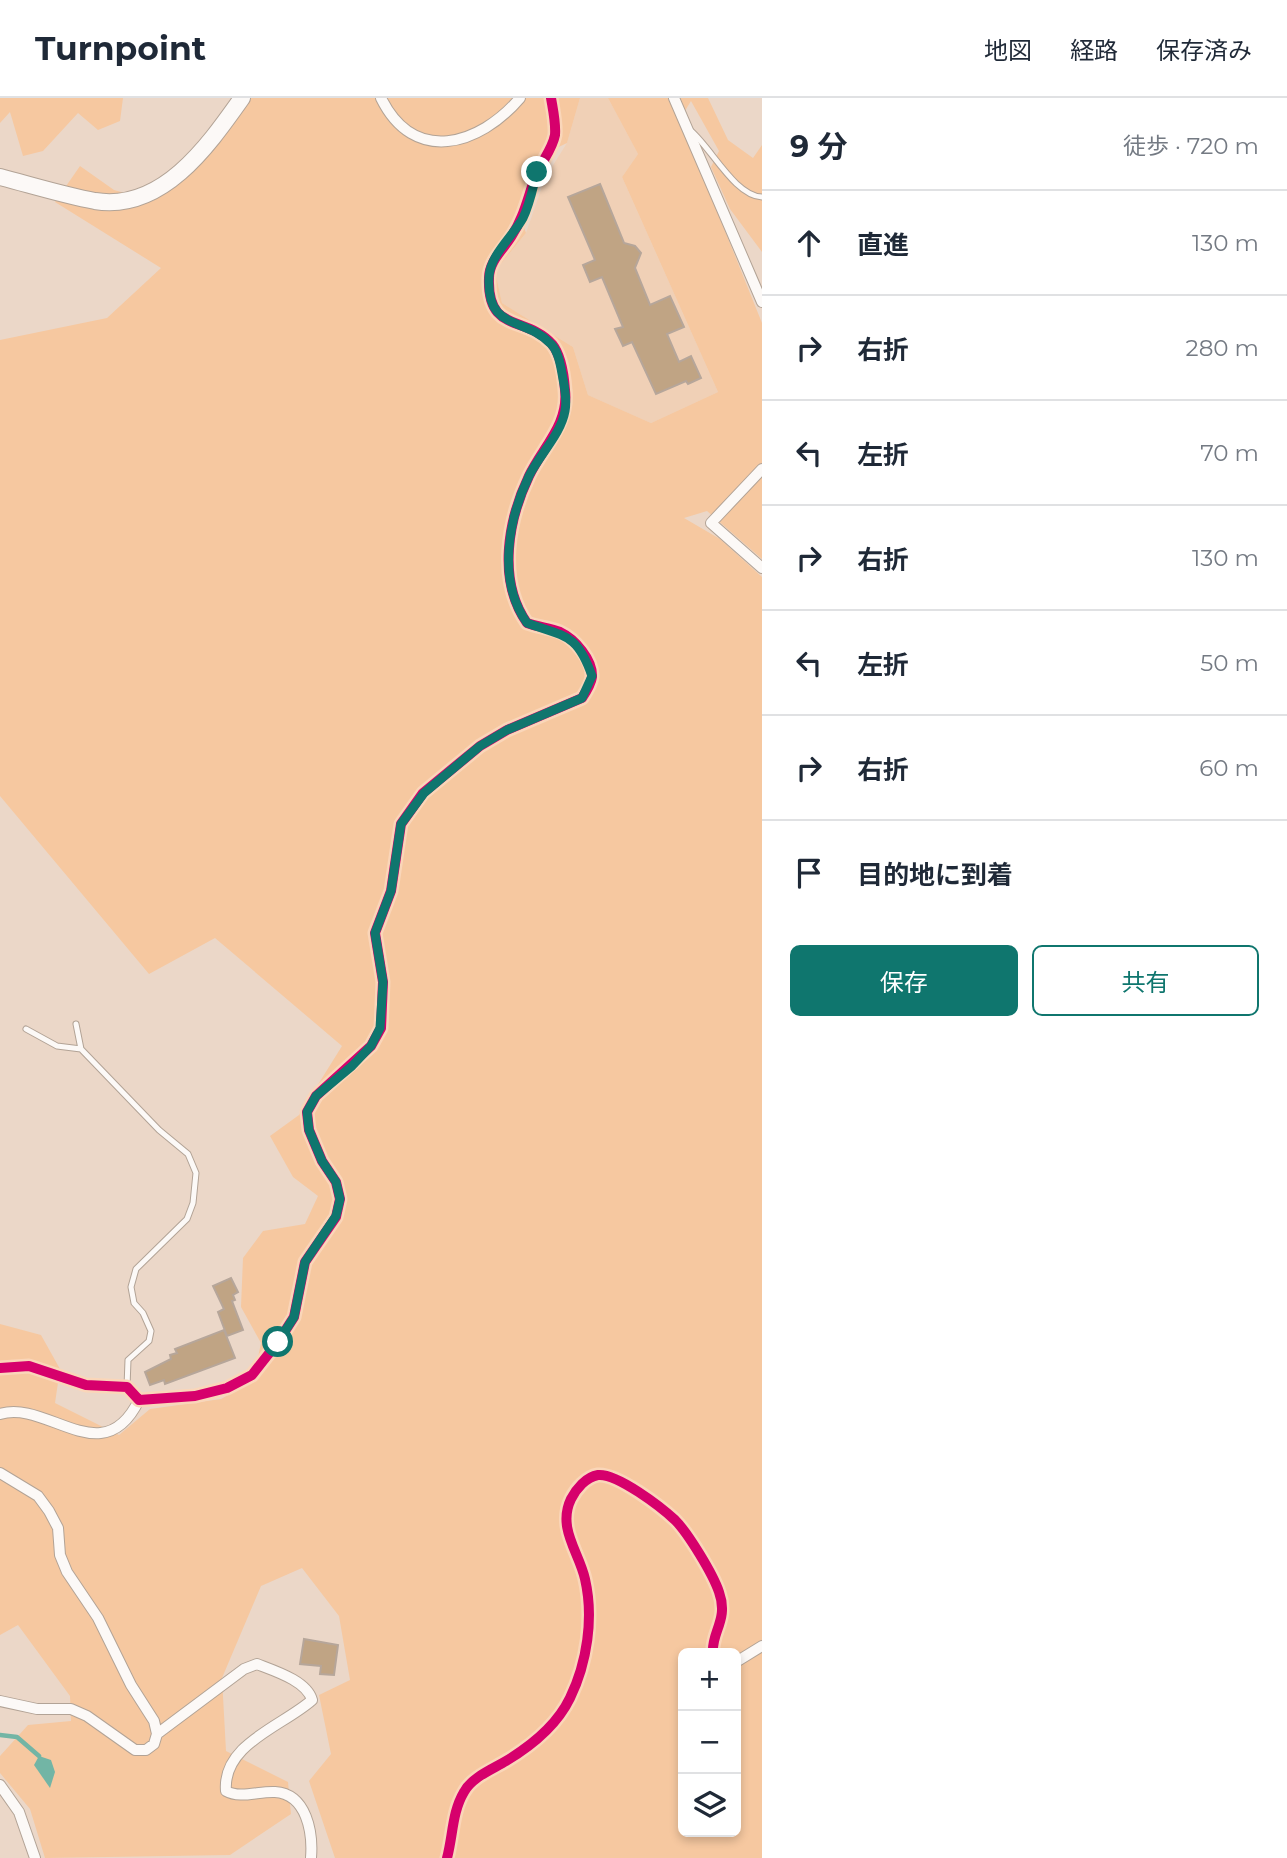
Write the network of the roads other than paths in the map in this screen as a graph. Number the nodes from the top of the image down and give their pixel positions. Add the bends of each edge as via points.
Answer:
1 (242, 98) edge
2 (381, 98) edge
3 (520, 98) edge
4 (551, 98) edge
5 (674, 98) edge
6 (687, 127) junction
7 (0, 177) edge
8 (762, 197) edge
9 (762, 302) edge
10 (762, 469) edge
11 (762, 568) edge
12 (76, 1024) dead end
13 (26, 1029) dead end
14 (81, 1049) junction
15 (0, 1368) edge
16 (127, 1387) junction
17 (139, 1400) junction
18 (0, 1414) edge
19 (0, 1473) edge
20 (762, 1646) edge
21 (715, 1648) edge
22 (741, 1659) edge
23 (0, 1701) edge
24 (157, 1734) junction
25 (0, 1785) edge
26 (35, 1858) edge
27 (311, 1858) edge
28 (447, 1858) edge

1 - 7 street via 190,164 136,198 97,201
2 - 3 street via 400,127 429,142 474,134
4 - 17 street via 555,133 551,151 537,172 524,215 494,258 488,275 494,309 503,320 553,345 565,391 561,424 530,475 515,513 510,585 527,623 575,641 592,676 589,687 582,698 507,730 452,766 401,824 391,891 375,933 383,982 380,1028 371,1046 316,1096 307,1112 309,1130 340,1199 336,1216 305,1262 294,1317 262,1365 233,1385 195,1396
5 - 6 street
6 - 8 lane via 741,190
6 - 9 street
10 - 11 street via 711,523
12 - 14 lane
13 - 14 lane via 57,1046
14 - 16 lane via 188,1154 197,1173 187,1219 136,1269 131,1287 134,1303 150,1331 149,1341 128,1360
15 - 16 street via 29,1366 86,1385
16 - 17 street
17 - 18 street via 133,1413 102,1433 59,1426 29,1411
19 - 24 street via 38,1496 49,1511 58,1528 67,1572 98,1618
20 - 22 street
21 - 28 street via 723,1621 719,1591 684,1531 619,1480 598,1475 587,1480 565,1516 589,1606 577,1682 552,1725 464,1791
23 - 24 street via 37,1709 71,1709 135,1750 146,1750
24 - 27 street via 257,1664 301,1685 312,1700 239,1752 225,1780 226,1791 233,1795 278,1792 291,1797 310,1827
25 - 26 street via 19,1812

